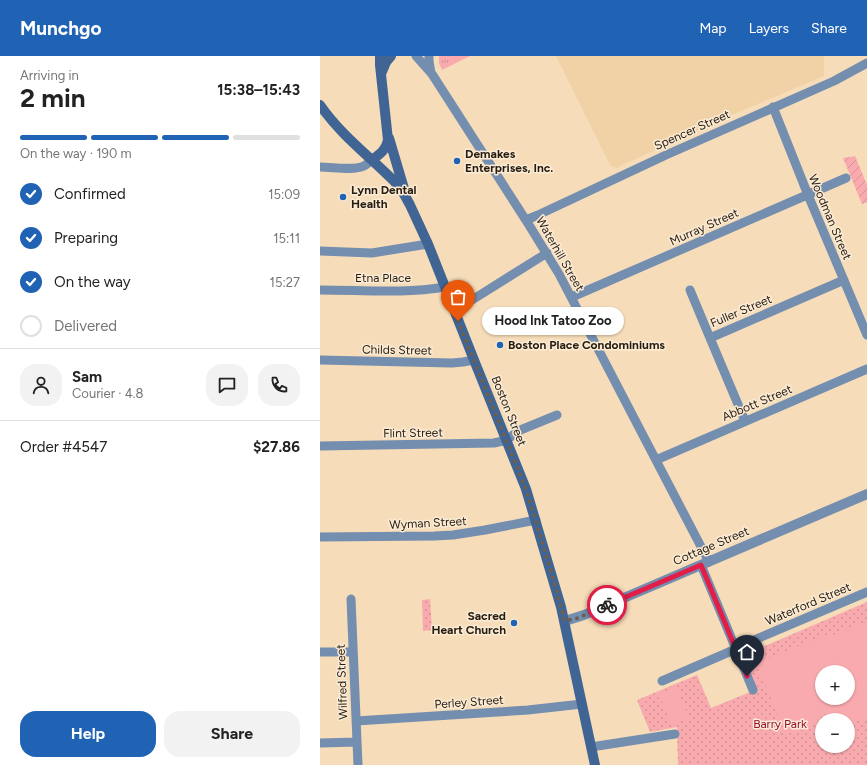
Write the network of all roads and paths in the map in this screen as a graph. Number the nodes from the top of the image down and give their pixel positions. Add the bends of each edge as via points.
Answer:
1 (380, 56) edge
2 (391, 56) edge
3 (416, 56) edge
4 (429, 56) edge
5 (867, 63) edge
6 (381, 74) junction
7 (432, 74) junction
8 (320, 105) edge
9 (773, 107) junction
10 (388, 136) junction
11 (372, 160) junction
12 (320, 167) edge
13 (846, 178) dead end
14 (808, 195) junction
15 (410, 205) junction
16 (526, 220) junction
17 (428, 244) junction
18 (320, 251) edge
19 (547, 253) junction
20 (844, 280) junction
21 (446, 287) junction
22 (320, 290) edge
23 (690, 290) dead end
24 (572, 297) junction
25 (454, 311) junction
26 (867, 335) edge
27 (710, 338) junction
28 (320, 360) edge
29 (474, 360) junction
30 (867, 369) edge
31 (557, 415) dead end
32 (745, 421) junction
33 (507, 440) junction
34 (320, 446) edge
35 (656, 460) junction
36 (867, 494) edge
37 (536, 520) junction
38 (320, 537) edge
39 (705, 563) junction
40 (867, 592) edge
41 (351, 599) dead end
42 (565, 621) junction
43 (736, 649) junction
44 (320, 652) edge
45 (353, 652) junction
46 (662, 680) dead end
47 (753, 690) dead end
48 (582, 704) junction
49 (356, 721) junction
50 (675, 734) dead end
51 (357, 742) junction
52 (320, 743) edge
53 (592, 747) junction
54 (358, 765) edge
55 (595, 765) edge

1 - 6 main road
2 - 6 main road
3 - 7 street, Waterhill Street
4 - 7 street, Waterhill Street
5 - 9 street, Spencer Street
6 - 10 main road
7 - 16 street, Waterhill Street
8 - 11 main road, Boston Street
9 - 14 street, Woodman Street
9 - 16 street, Spencer Street
10 - 11 main road via 386,148
10 - 15 main road
11 - 12 street via 357,168
11 - 15 main road, Boston Street via 394,181
13 - 14 street, Murray Street
14 - 20 street, Woodman Street
14 - 24 street, Murray Street
15 - 17 main road, Boston Street
16 - 19 street, Waterhill Street
17 - 18 street via 372,253
17 - 21 main road, Boston Street
19 - 24 street, Waterhill Street
19 - 25 street
20 - 26 street, Woodman Street
20 - 27 street, Fuller Street
21 - 22 street, Etna Place via 399,291
21 - 25 main road, Boston Street
23 - 27 street
24 - 35 street, Waterhill Street
25 - 29 main road, Boston Street
27 - 32 street, Fuller Street
28 - 29 street, Childs Street via 452,363
29 - 33 main road, Boston Street
30 - 32 street, Abbott Street
31 - 33 street via 518,431
32 - 35 street, Abbott Street
33 - 34 street, Flint Street via 491,444
33 - 37 main road, Boston Street
35 - 39 street, Waterhill Street
36 - 39 street, Cottage Street
37 - 38 street, Wyman Street via 453,535
37 - 42 main road, Boston Street
39 - 42 street, Cottage Street via 584,616
39 - 43 street, Waterhill Street
40 - 43 street, Waterford Street
41 - 45 street, Wilfred Street
42 - 48 main road, Boston Street
43 - 46 street, Waterford Street
43 - 47 street, Waterhill Street
44 - 45 street
45 - 49 street, Wilfred Street
48 - 49 street, Perley Street
48 - 53 main road, Boston Street
49 - 51 street, Wilfred Street
50 - 53 street
51 - 52 street
51 - 54 street, Wilfred Street
53 - 55 main road, Boston Street

